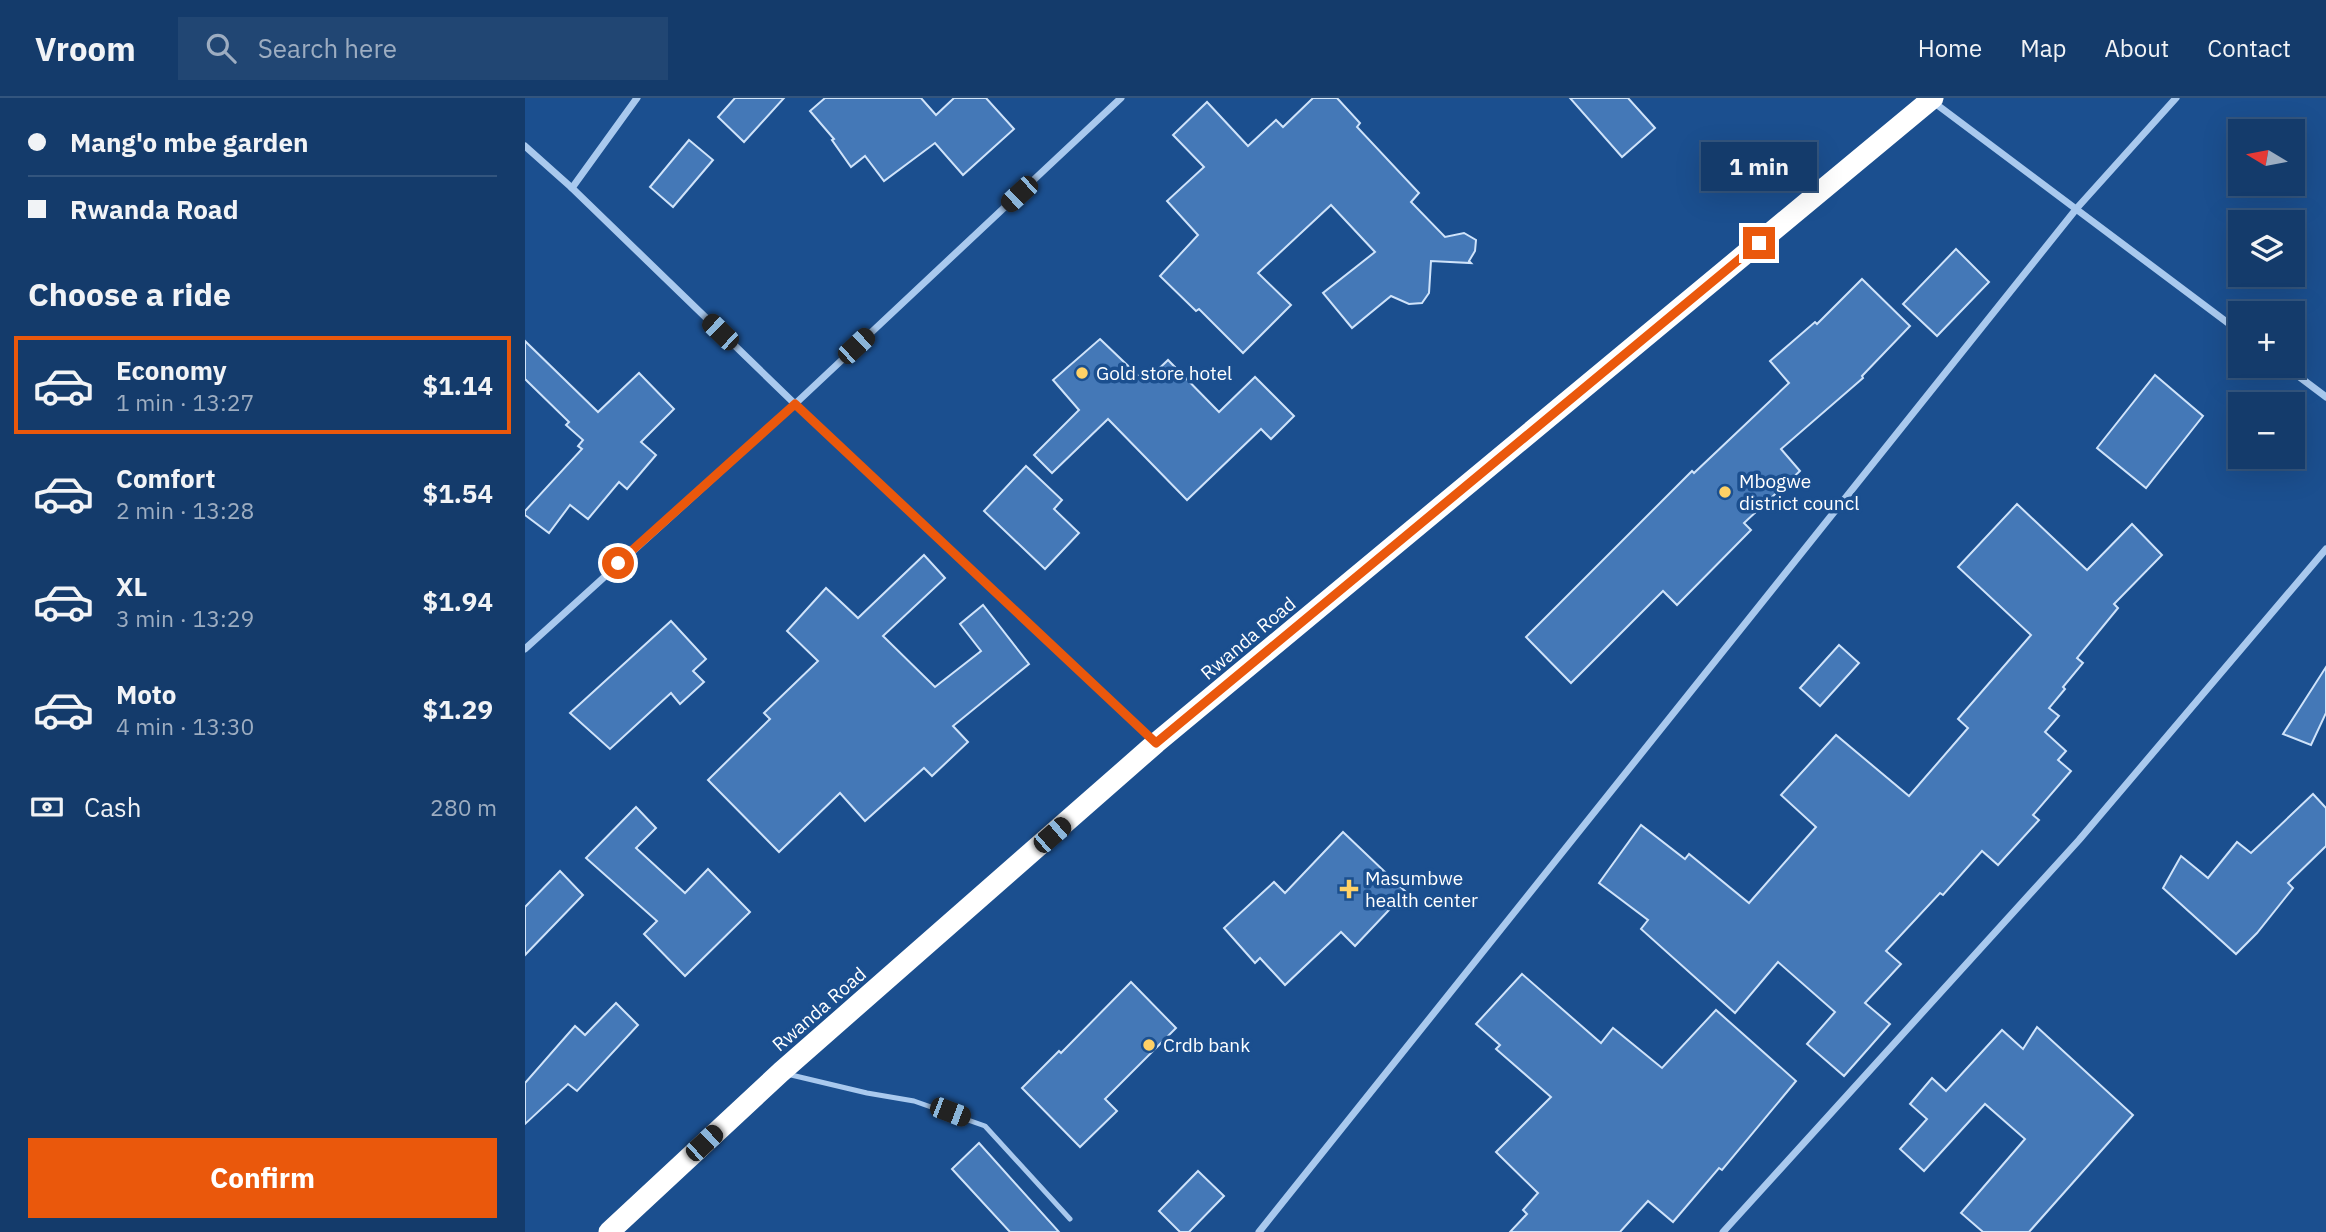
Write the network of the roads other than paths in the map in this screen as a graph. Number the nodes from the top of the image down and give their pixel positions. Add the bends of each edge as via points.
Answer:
1 (637, 98) edge
2 (1121, 98) edge
3 (2176, 98) edge
4 (1932, 99) edge
5 (525, 146) edge
6 (572, 188) junction
7 (2077, 208) junction
8 (2228, 323) edge
9 (2301, 378) edge
10 (2326, 397) edge
11 (795, 404) junction
12 (2326, 549) edge
13 (525, 649) edge
14 (1156, 743) junction
15 (781, 1072) junction
16 (1070, 1219) dead end
17 (609, 1232) edge
18 (1259, 1232) edge
19 (1723, 1232) edge

1 - 6 street
2 - 11 street
3 - 7 street
4 - 7 street
4 - 14 highway, Rwanda Road
5 - 6 street
6 - 11 street
7 - 8 street
7 - 18 street
9 - 10 street
11 - 13 street
11 - 14 street
12 - 19 street via 2079,840
14 - 15 highway, Rwanda Road
15 - 16 lane via 914,1101 985,1126
15 - 17 highway, Rwanda Road

